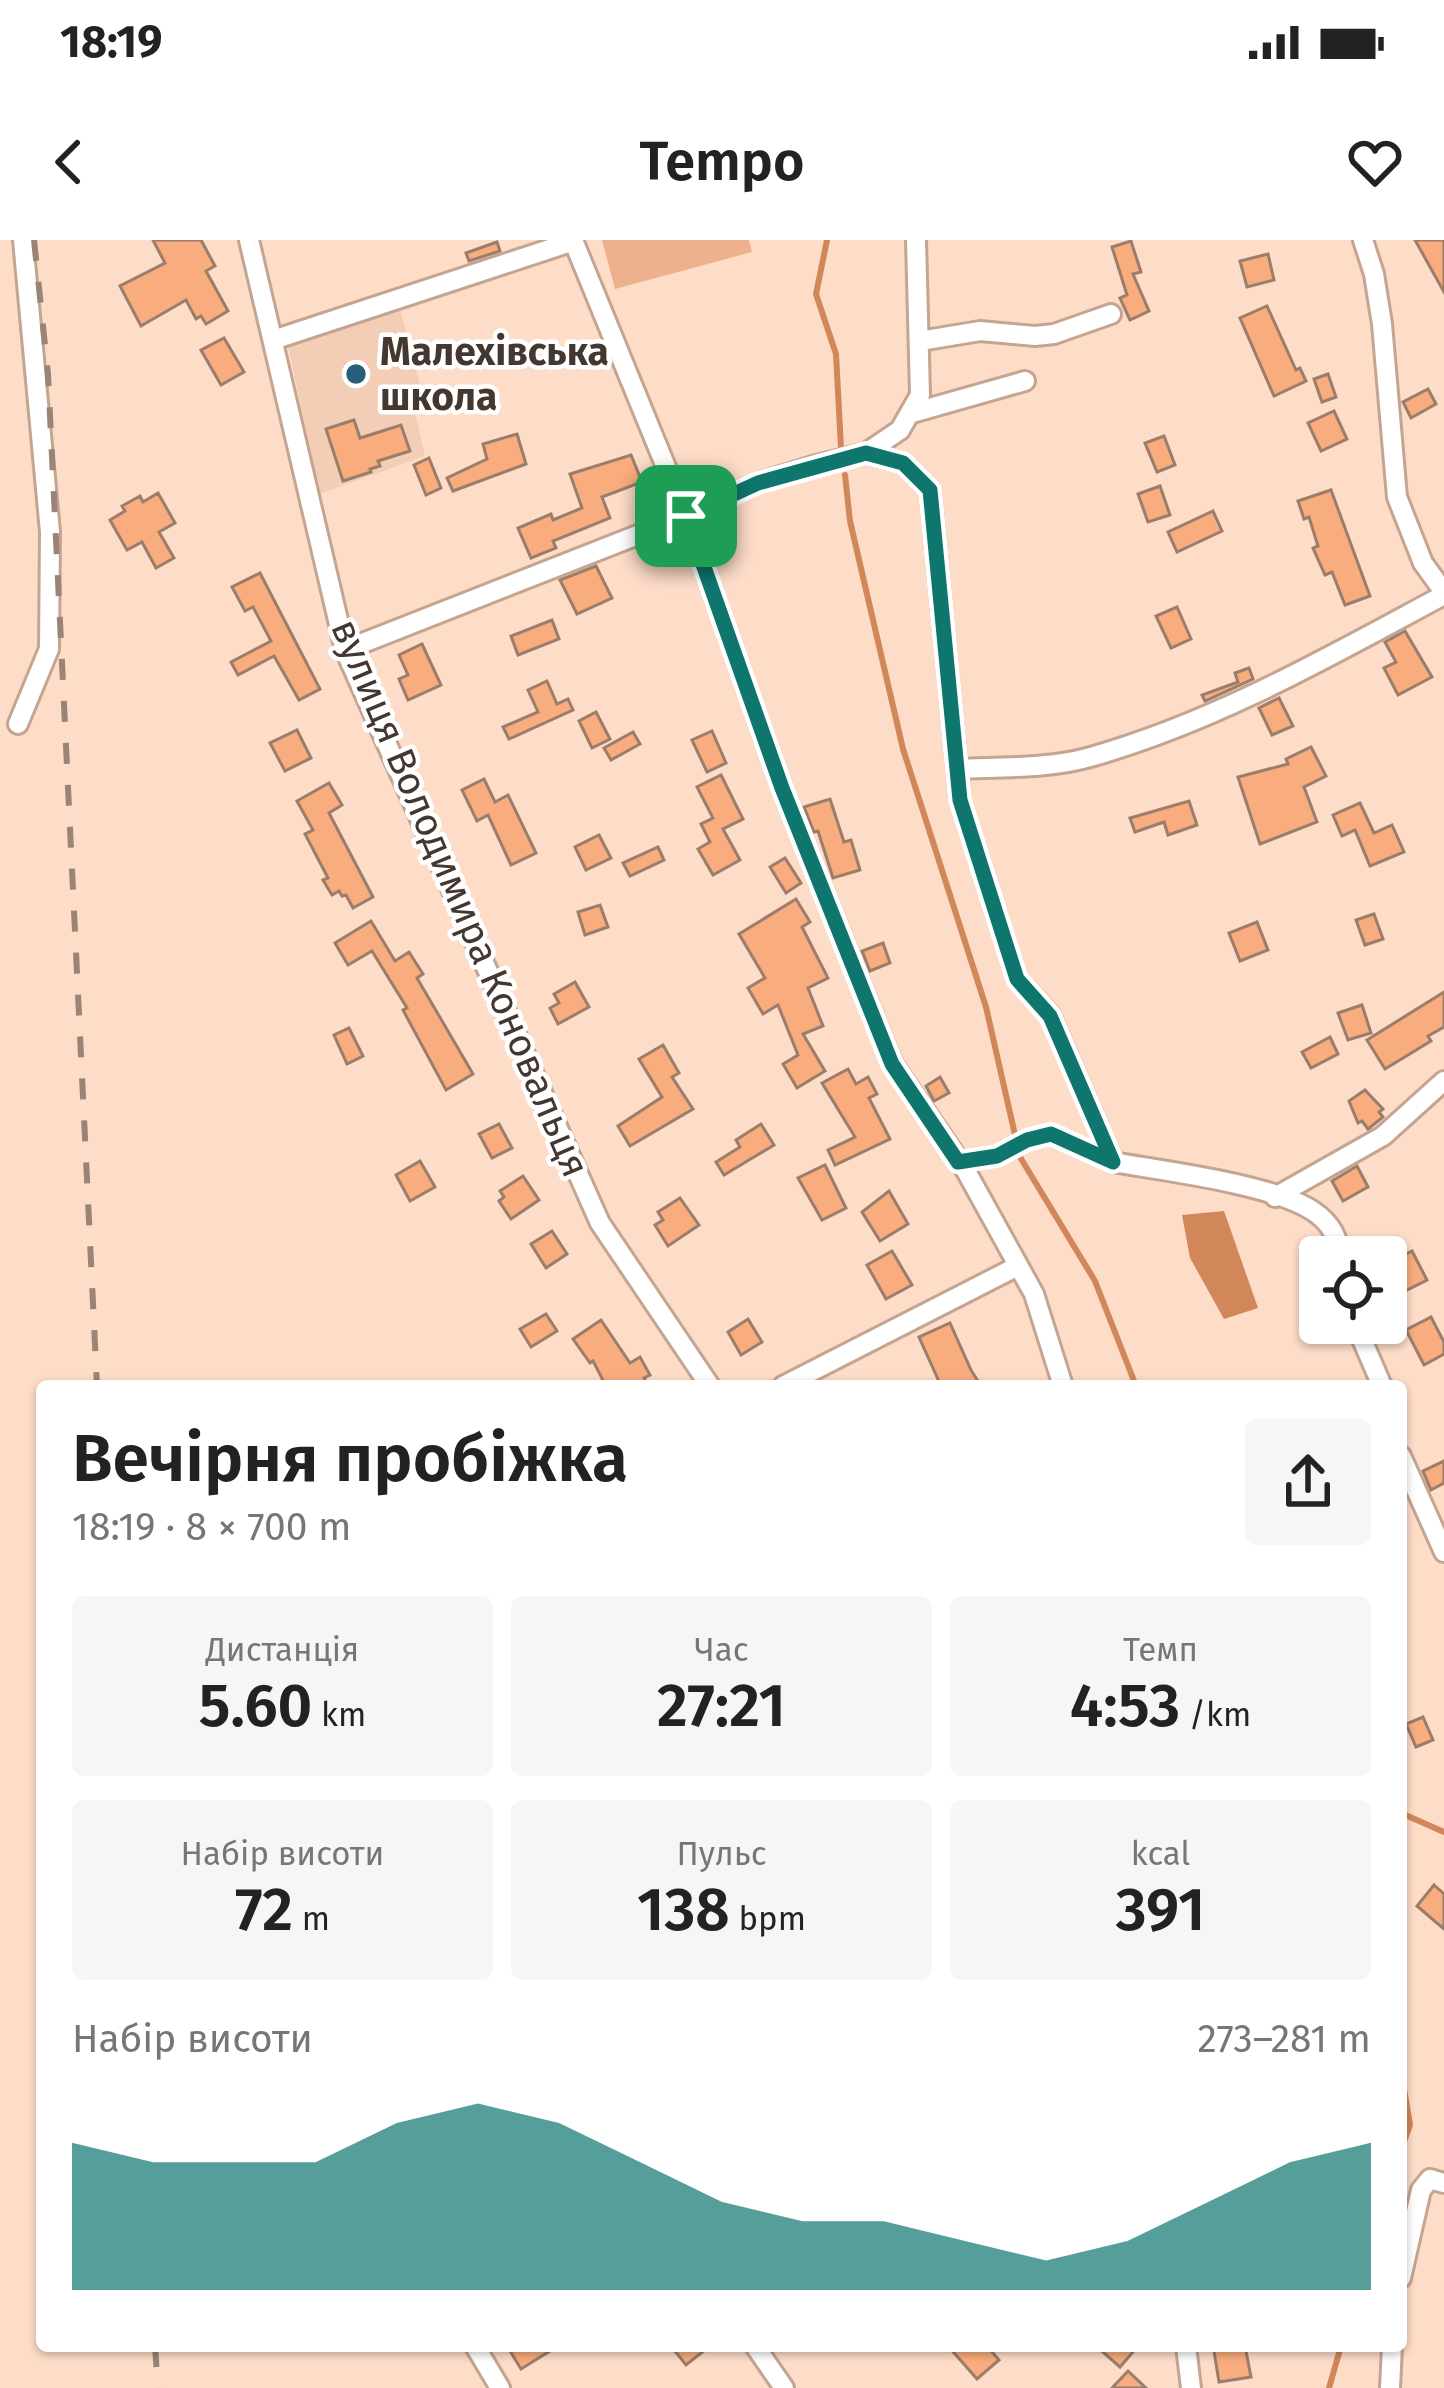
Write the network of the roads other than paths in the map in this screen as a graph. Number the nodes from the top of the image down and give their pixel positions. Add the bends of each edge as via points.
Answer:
1 (23, 240) edge
2 (250, 240) edge
3 (916, 240) edge
4 (1363, 240) edge
5 (574, 241) edge
6 (1111, 314) dead end
7 (273, 340) junction
8 (920, 341) junction
9 (1025, 381) dead end
10 (912, 413) junction
11 (866, 453) junction
12 (686, 516) junction
13 (1444, 594) edge
14 (345, 650) junction
15 (18, 724) dead end
16 (957, 770) junction
17 (1444, 1081) edge
18 (1275, 1196) junction
19 (1338, 1236) edge
20 (1018, 1266) junction
21 (1364, 1344) edge
22 (706, 1380) edge
23 (795, 1380) edge
24 (1062, 1380) edge
25 (1379, 1380) edge
26 (1407, 1469) edge
27 (1444, 1552) edge
28 (1444, 2183) edge
29 (1407, 2252) edge
30 (479, 2352) edge
31 (759, 2352) edge
32 (1185, 2352) edge
33 (1392, 2352) edge
34 (500, 2388) edge
35 (784, 2388) edge
36 (1191, 2388) edge
37 (1390, 2388) edge

1 - 15 street via 50,532 49,650
2 - 7 street, вулиця Володимира Коновальця
3 - 8 street
4 - 13 street via 1382,323 1397,497
5 - 7 street
5 - 12 street
6 - 8 street via 1054,334 967,332
7 - 14 street, вулиця Володимира Коновальця
8 - 10 street
9 - 10 street
10 - 11 street
11 - 12 street via 758,483
11 - 16 street via 903,463 930,490
12 - 14 street
12 - 20 street via 892,1064
13 - 16 street via 1247,700 1093,757
14 - 22 street, вулиця Володимира Коновальця via 600,1223
16 - 18 street via 1017,979 1050,1016 1113,1162
17 - 18 street via 1384,1136
18 - 19 street via 1312,1210
20 - 23 street
20 - 24 street
21 - 25 street
26 - 27 street
28 - 29 street via 1430,2180 1421,2190
30 - 34 street
31 - 35 street
32 - 36 street
33 - 37 street

